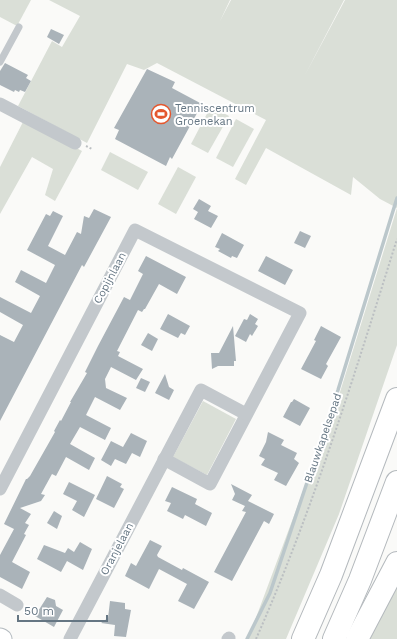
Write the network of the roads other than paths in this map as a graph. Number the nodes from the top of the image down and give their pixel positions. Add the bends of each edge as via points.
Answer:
1 (19, 27) dead end
2 (0, 62) edge
3 (0, 104) edge
4 (75, 143) dead end
5 (397, 399) edge
6 (246, 414) junction
7 (164, 459) junction
8 (397, 482) edge
9 (0, 489) edge
10 (397, 563) edge
11 (0, 596) edge
12 (17, 604) dead end
13 (70, 639) edge
14 (303, 639) edge
15 (334, 639) edge
16 (357, 639) edge

1 - 2 lane
3 - 4 street
5 - 14 highway via 331,575
6 - 7 street, Oranjelaan via 201,390
6 - 7 street via 210,484
6 - 9 street, Copijnlaan via 300,313 135,230
7 - 13 street, Oranjelaan
8 - 15 highway via 360,580
10 - 16 highway
11 - 12 street

